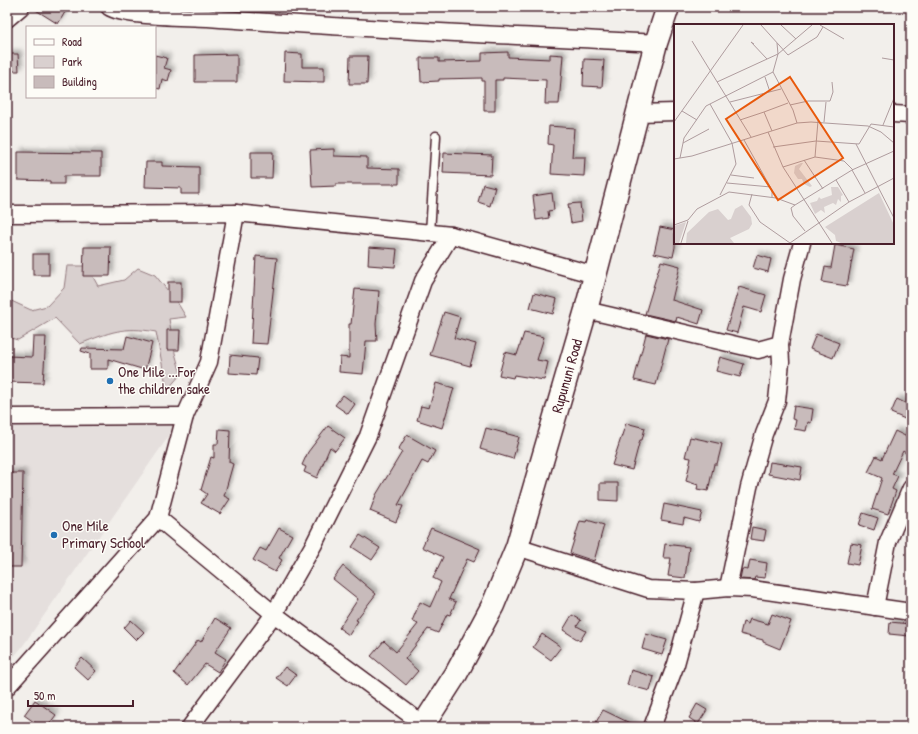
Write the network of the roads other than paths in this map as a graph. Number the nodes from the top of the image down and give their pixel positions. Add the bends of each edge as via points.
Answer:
1 (21, 7) edge
2 (109, 7) edge
3 (668, 7) edge
4 (137, 10) edge
5 (7, 19) edge
6 (656, 43) junction
7 (674, 112) edge
8 (638, 113) junction
9 (894, 114) edge
10 (911, 115) edge
11 (436, 136) dead end
12 (236, 213) junction
13 (7, 214) edge
14 (430, 232) junction
15 (451, 234) junction
16 (802, 244) edge
17 (595, 275) junction
18 (586, 310) junction
19 (780, 344) junction
20 (7, 416) edge
21 (185, 416) junction
22 (910, 494) edge
23 (158, 518) junction
24 (518, 548) junction
25 (728, 588) junction
26 (696, 591) junction
27 (875, 607) junction
28 (911, 612) edge
29 (274, 614) junction
30 (7, 686) edge
31 (423, 726) edge
32 (190, 727) edge
33 (652, 727) edge

1 - 5 street
2 - 4 street via 114,11
3 - 6 main road, Rupununi Road
4 - 6 street via 258,22
6 - 8 main road, Rupununi Road
7 - 8 street
8 - 17 main road, Rupununi Road
9 - 10 street
11 - 14 lane
12 - 13 street
12 - 14 street
12 - 21 street via 209,362
14 - 15 street
15 - 17 street
15 - 29 street via 423,281 368,436 314,544
16 - 19 street via 792,279
17 - 18 main road, Rupununi Road
18 - 19 street via 758,350
18 - 24 main road, Rupununi Road
19 - 25 street via 777,401 764,434 749,487
20 - 21 street
21 - 23 street
22 - 27 street via 888,542
23 - 29 street
23 - 30 street
24 - 26 street via 648,589
24 - 31 main road, Rupununi Road via 493,604 456,674
25 - 26 street
25 - 27 street via 752,589
26 - 33 street via 676,664
27 - 28 street
29 - 31 street
29 - 32 street

